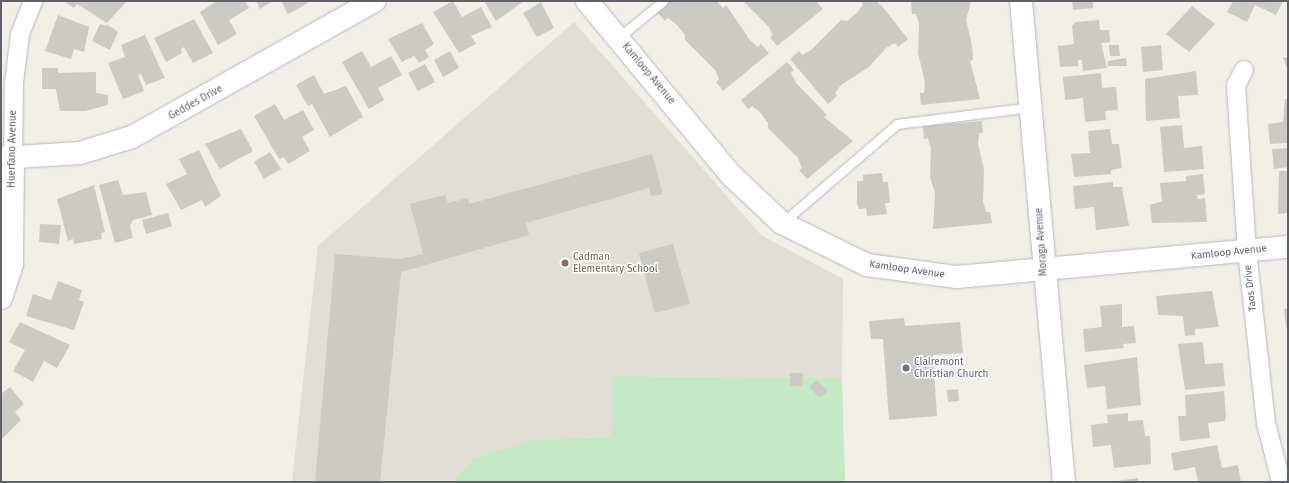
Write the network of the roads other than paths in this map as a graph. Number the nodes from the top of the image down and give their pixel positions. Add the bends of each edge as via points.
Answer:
1 (33, 1) edge
2 (374, 1) edge
3 (587, 1) edge
4 (663, 1) edge
5 (1022, 1) edge
6 (618, 38) junction
7 (1244, 70) dead end
8 (1032, 107) junction
9 (7, 158) edge
10 (782, 223) junction
11 (1288, 247) edge
12 (1247, 251) junction
13 (1044, 270) junction
14 (1, 298) edge
15 (1064, 482) edge
16 (1281, 482) edge

1 - 9 street, Huerfano Avenue via 18,48
2 - 9 street, Geddes Drive via 132,137 80,153
3 - 6 street, Kamloop Avenue
4 - 6 lane
5 - 8 street, Moraga Avenue
6 - 10 street, Kamloop Avenue via 732,176
7 - 12 street, Taos Drive via 1236,86
8 - 10 lane via 896,124
8 - 13 street, Moraga Avenue
9 - 14 street, Huerfano Avenue via 12,264
10 - 13 street, Kamloop Avenue via 867,265 957,277
11 - 12 street, Kamloop Avenue
12 - 13 street, Kamloop Avenue
12 - 16 street, Taos Drive via 1266,423
13 - 15 street, Moraga Avenue

